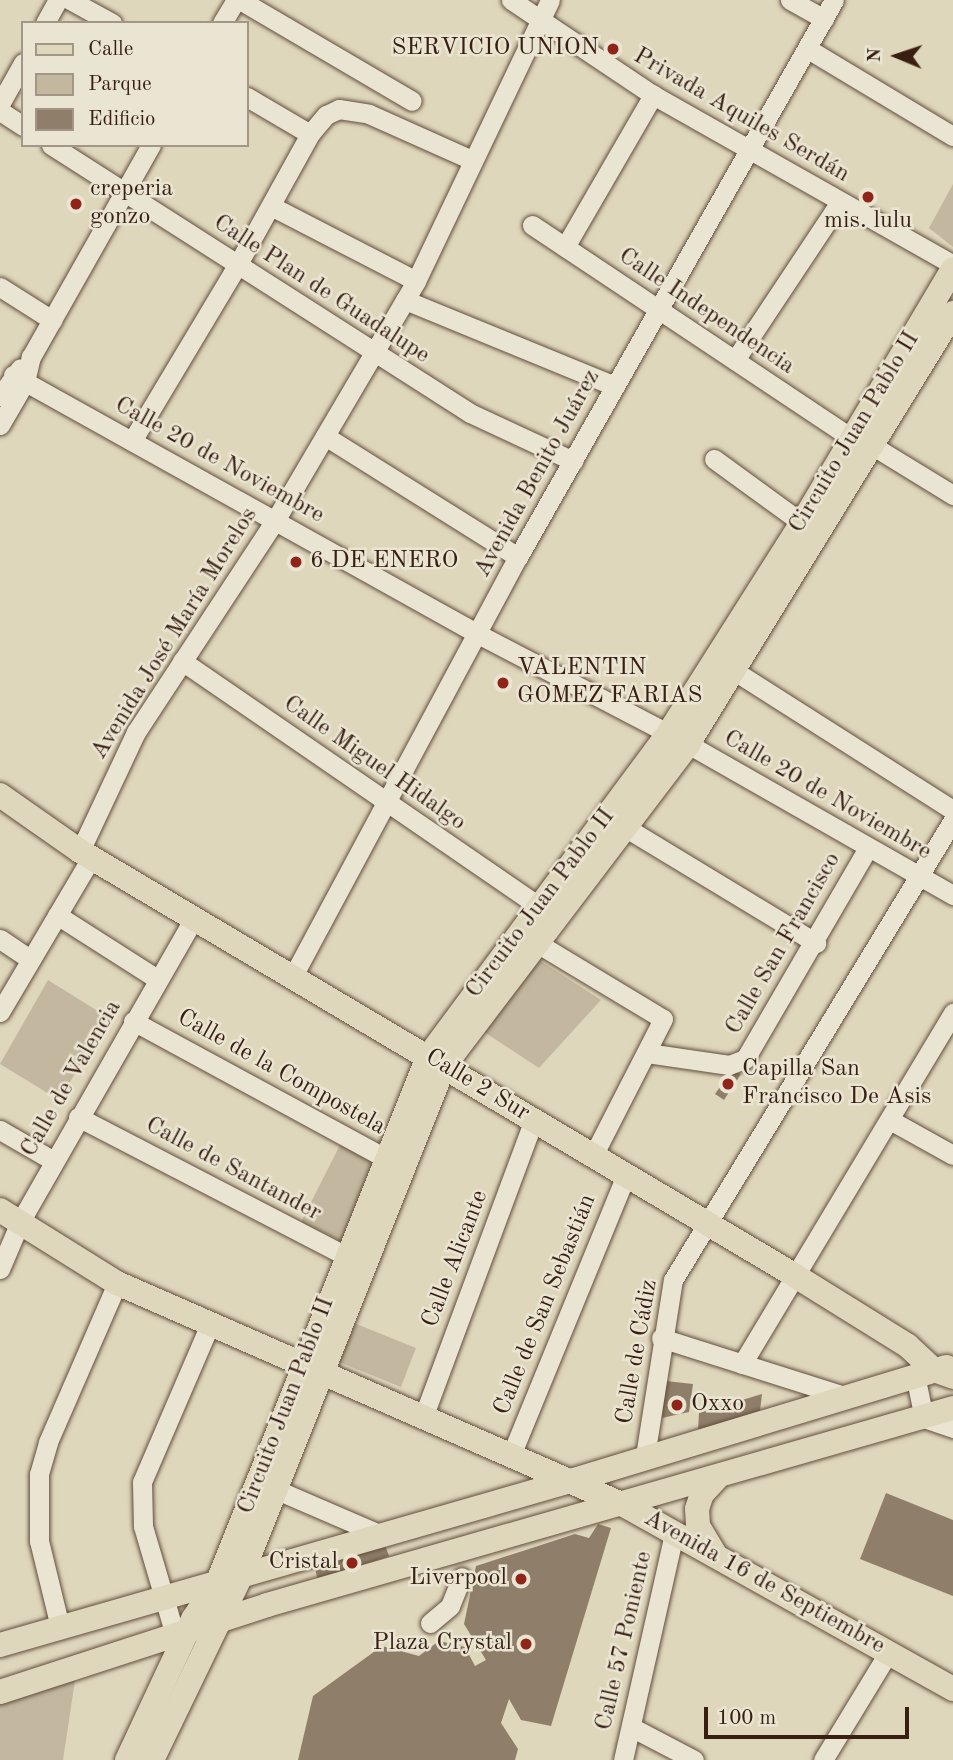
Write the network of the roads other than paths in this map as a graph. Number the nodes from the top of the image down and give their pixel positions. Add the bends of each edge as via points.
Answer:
1 (58, 0) edge
2 (70, 0) edge
3 (238, 0) edge
4 (511, 0) edge
5 (550, 0) edge
6 (790, 0) edge
7 (834, 0) edge
8 (824, 19) junction
9 (539, 20) junction
10 (46, 21) edge
11 (108, 21) edge
12 (223, 21) edge
13 (808, 49) junction
14 (21, 67) edge
15 (653, 95) junction
16 (248, 98) edge
17 (412, 101) dead end
18 (0, 104) edge
19 (0, 111) edge
20 (21, 125) edge
21 (310, 134) junction
22 (953, 136) edge
23 (54, 147) edge
24 (150, 147) edge
25 (749, 150) junction
26 (472, 160) junction
27 (123, 193) junction
28 (840, 202) junction
29 (271, 206) junction
30 (532, 225) dead end
31 (565, 247) junction
32 (238, 264) junction
33 (953, 267) edge
34 (416, 281) junction
35 (0, 287) edge
36 (405, 300) junction
37 (657, 310) junction
38 (953, 313) edge
39 (52, 320) junction
40 (373, 354) junction
41 (735, 360) junction
42 (19, 379) junction
43 (615, 386) junction
44 (2, 408) edge
45 (325, 436) junction
46 (132, 441) junction
47 (863, 443) junction
48 (714, 459) dead end
49 (573, 461) junction
50 (953, 495) edge
51 (276, 519) junction
52 (802, 523) junction
53 (519, 556) junction
54 (478, 634) junction
55 (183, 661) junction
56 (736, 672) junction
57 (678, 739) junction
58 (0, 795) edge
59 (387, 803) junction
60 (953, 810) edge
61 (953, 820) edge
62 (622, 826) junction
63 (868, 848) junction
64 (86, 855) junction
65 (918, 876) junction
66 (953, 895) edge
67 (539, 906) junction
68 (57, 915) junction
69 (194, 918) junction
70 (0, 939) edge
71 (537, 943) junction
72 (816, 943) junction
73 (31, 960) junction
74 (293, 976) junction
75 (157, 979) junction
76 (0, 1012) edge
77 (953, 1013) edge
78 (133, 1021) junction
79 (648, 1053) junction
80 (436, 1062) junction
81 (78, 1117) junction
82 (890, 1120) junction
83 (534, 1121) junction
84 (0, 1130) edge
85 (953, 1155) edge
86 (593, 1156) junction
87 (54, 1161) junction
88 (396, 1164) junction
89 (626, 1175) junction
90 (10, 1216) edge
91 (708, 1224) junction
92 (355, 1260) junction
93 (0, 1269) edge
94 (794, 1275) junction
95 (117, 1283) junction
96 (210, 1324) junction
97 (661, 1338) junction
98 (742, 1364) junction
99 (315, 1368) junction
100 (939, 1372) edge
101 (844, 1396) junction
102 (953, 1408) edge
103 (424, 1415) junction
104 (924, 1418) junction
105 (953, 1428) edge
106 (512, 1453) junction
107 (645, 1456) junction
108 (717, 1478) junction
109 (574, 1480) junction
110 (277, 1490) junction
111 (624, 1505) junction
112 (674, 1533) junction
113 (379, 1534) junction
114 (716, 1557) junction
115 (242, 1574) junction
116 (462, 1577) dead end
117 (217, 1584) junction
118 (156, 1599) junction
119 (221, 1620) junction
120 (430, 1623) dead end
121 (182, 1626) junction
122 (54, 1636) junction
123 (0, 1645) edge
124 (888, 1653) junction
125 (0, 1659) edge
126 (0, 1676) edge
127 (953, 1689) edge
128 (0, 1692) edge
129 (631, 1727) junction
130 (127, 1760) edge
131 (152, 1760) edge
132 (623, 1760) edge
133 (694, 1760) edge
134 (823, 1760) edge

1 - 10 street
2 - 11 street
3 - 12 street
3 - 17 street
4 - 9 street, Privada Aquiles Serdán
5 - 9 street, Avenida José María Morelos
6 - 8 street
7 - 8 street, Avenida Benito Juárez
8 - 13 street, Avenida Benito Juárez
9 - 15 street, Privada Aquiles Serdán
9 - 26 street, Avenida José María Morelos
13 - 22 street
13 - 25 street, Avenida Benito Juárez
14 - 18 street
15 - 25 street, Privada Aquiles Serdán
15 - 31 street
16 - 21 street
19 - 20 street
21 - 26 street via 326,115 339,109 378,118
21 - 29 street
23 - 27 street, Calle Plan de Guadalupe
24 - 27 street
25 - 28 street, Privada Aquiles Serdán
25 - 37 street, Avenida Benito Juárez
26 - 34 street, Avenida José María Morelos
27 - 32 street, Calle Plan de Guadalupe
27 - 39 street
28 - 33 street, Privada Aquiles Serdán
28 - 41 street
29 - 32 street
29 - 34 street
30 - 31 street, Calle Independencia
31 - 37 street, Calle Independencia
32 - 40 street, Calle Plan de Guadalupe
32 - 46 street
33 - 47 main road, Circuito Juan Pablo II
34 - 36 street, Avenida José María Morelos
35 - 39 street
36 - 40 street, Avenida José María Morelos
36 - 43 street
37 - 41 street, Calle Independencia
37 - 43 street, Avenida Benito Juárez
38 - 47 main road, Circuito Juan Pablo II
39 - 42 street
40 - 45 street, Avenida José María Morelos
40 - 49 street, Calle Plan de Guadalupe via 470,413
41 - 47 street, Calle Independencia
42 - 44 street
42 - 46 street, Calle 20 de Noviembre
43 - 49 street, Avenida Benito Juárez
45 - 51 street, Avenida José María Morelos
45 - 53 street
46 - 51 street, Calle 20 de Noviembre
47 - 50 street, Calle Independencia
47 - 52 main road, Circuito Juan Pablo II
47 - 56 main road, Circuito Juan Pablo II
48 - 52 street
49 - 53 street, Avenida Benito Juárez
51 - 54 street, Calle 20 de Noviembre
51 - 55 street, Avenida José María Morelos
52 - 57 main road, Circuito Juan Pablo II
53 - 54 street, Avenida Benito Juárez
54 - 57 street, Calle 20 de Noviembre
54 - 59 street, Avenida Benito Juárez
55 - 59 street, Calle Miguel Hidalgo
55 - 64 street, Avenida José María Morelos via 121,760
56 - 57 main road, Circuito Juan Pablo II
56 - 60 street
57 - 62 main road, Circuito Juan Pablo II
57 - 63 street, Calle 20 de Noviembre
57 - 67 main road, Circuito Juan Pablo II
58 - 64 main road, Calle 2 Sur
59 - 67 street, Calle Miguel Hidalgo
59 - 74 street, Avenida Benito Juárez
61 - 65 street, Calle de Cádiz
62 - 71 main road, Circuito Juan Pablo II
62 - 72 street
63 - 65 street, Calle 20 de Noviembre
63 - 72 street, Calle San Francisco
64 - 68 street, Avenida José María Morelos
64 - 69 main road, Calle 2 Sur
65 - 66 street, Calle 20 de Noviembre
65 - 91 street, Calle de Cádiz
67 - 80 main road, Circuito Juan Pablo II
68 - 73 street, Avenida José María Morelos
68 - 75 street
69 - 74 main road, Calle 2 Sur
69 - 75 street, Calle de Valencia
70 - 73 street
71 - 79 street via 661,1014 662,1025
71 - 80 main road, Circuito Juan Pablo II
72 - 79 street, Calle San Francisco via 745,1059 729,1065
73 - 76 street, Avenida José María Morelos
74 - 80 main road, Calle 2 Sur
75 - 78 street, Calle de Valencia
77 - 82 street
78 - 81 street, Calle de Valencia
78 - 88 street, Calle de la Compostela
79 - 86 street
80 - 83 main road, Calle 2 Sur
80 - 88 main road, Circuito Juan Pablo II
81 - 87 street, Calle de Valencia
81 - 92 street, Calle de Santander
82 - 85 street
82 - 94 street
83 - 86 main road, Calle 2 Sur
83 - 103 street, Calle Alicante
84 - 87 street
86 - 89 main road, Calle 2 Sur
87 - 90 street, Calle de Valencia
88 - 92 main road, Circuito Juan Pablo II
89 - 91 main road, Calle 2 Sur
89 - 106 street, Calle de San Sebastián
90 - 93 street, Calle de Valencia
90 - 95 main road, Avenida 16 de Septiembre
91 - 94 main road, Calle 2 Sur
91 - 97 street, Calle de Cádiz via 673,1280
92 - 99 main road, Circuito Juan Pablo II
94 - 98 street
94 - 100 main road, Calle 2 Sur via 908,1346
95 - 96 main road, Avenida 16 de Septiembre
95 - 122 street via 48,1442 39,1474 40,1541
96 - 99 main road, Avenida 16 de Septiembre
96 - 118 street via 142,1482
97 - 98 street
97 - 107 street, Calle de Cádiz
98 - 101 street
99 - 103 main road, Avenida 16 de Septiembre
99 - 110 main road, Circuito Juan Pablo II
99 - 117 main road, Circuito Juan Pablo II
100 - 101 main road
100 - 104 street
101 - 107 main road
102 - 104 main road
103 - 106 main road, Avenida 16 de Septiembre
104 - 105 street
104 - 108 main road
106 - 109 main road, Avenida 16 de Septiembre
107 - 109 main road
108 - 111 main road
108 - 114 main road via 702,1494 697,1509 698,1526
109 - 111 main road, Avenida 16 de Septiembre
109 - 113 main road
110 - 113 street
110 - 115 main road, Circuito Juan Pablo II
111 - 112 main road, Avenida 16 de Septiembre
111 - 119 main road
112 - 114 main road, Avenida 16 de Septiembre
112 - 129 street, Calle 57 Poniente
113 - 115 main road
114 - 124 main road, Avenida 16 de Septiembre
115 - 117 main road
115 - 119 main road, Circuito Juan Pablo II
116 - 120 street via 450,1606
117 - 118 main road
117 - 119 main road, Circuito Juan Pablo II
117 - 121 main road, Circuito Juan Pablo II
118 - 121 street
118 - 122 main road
119 - 121 main road
119 - 131 main road, Circuito Juan Pablo II
121 - 126 main road
121 - 128 main road
121 - 130 main road, Circuito Juan Pablo II
122 - 123 main road
122 - 125 main road
124 - 127 main road, Avenida 16 de Septiembre
124 - 134 street
129 - 132 street, Calle 57 Poniente
129 - 133 street

